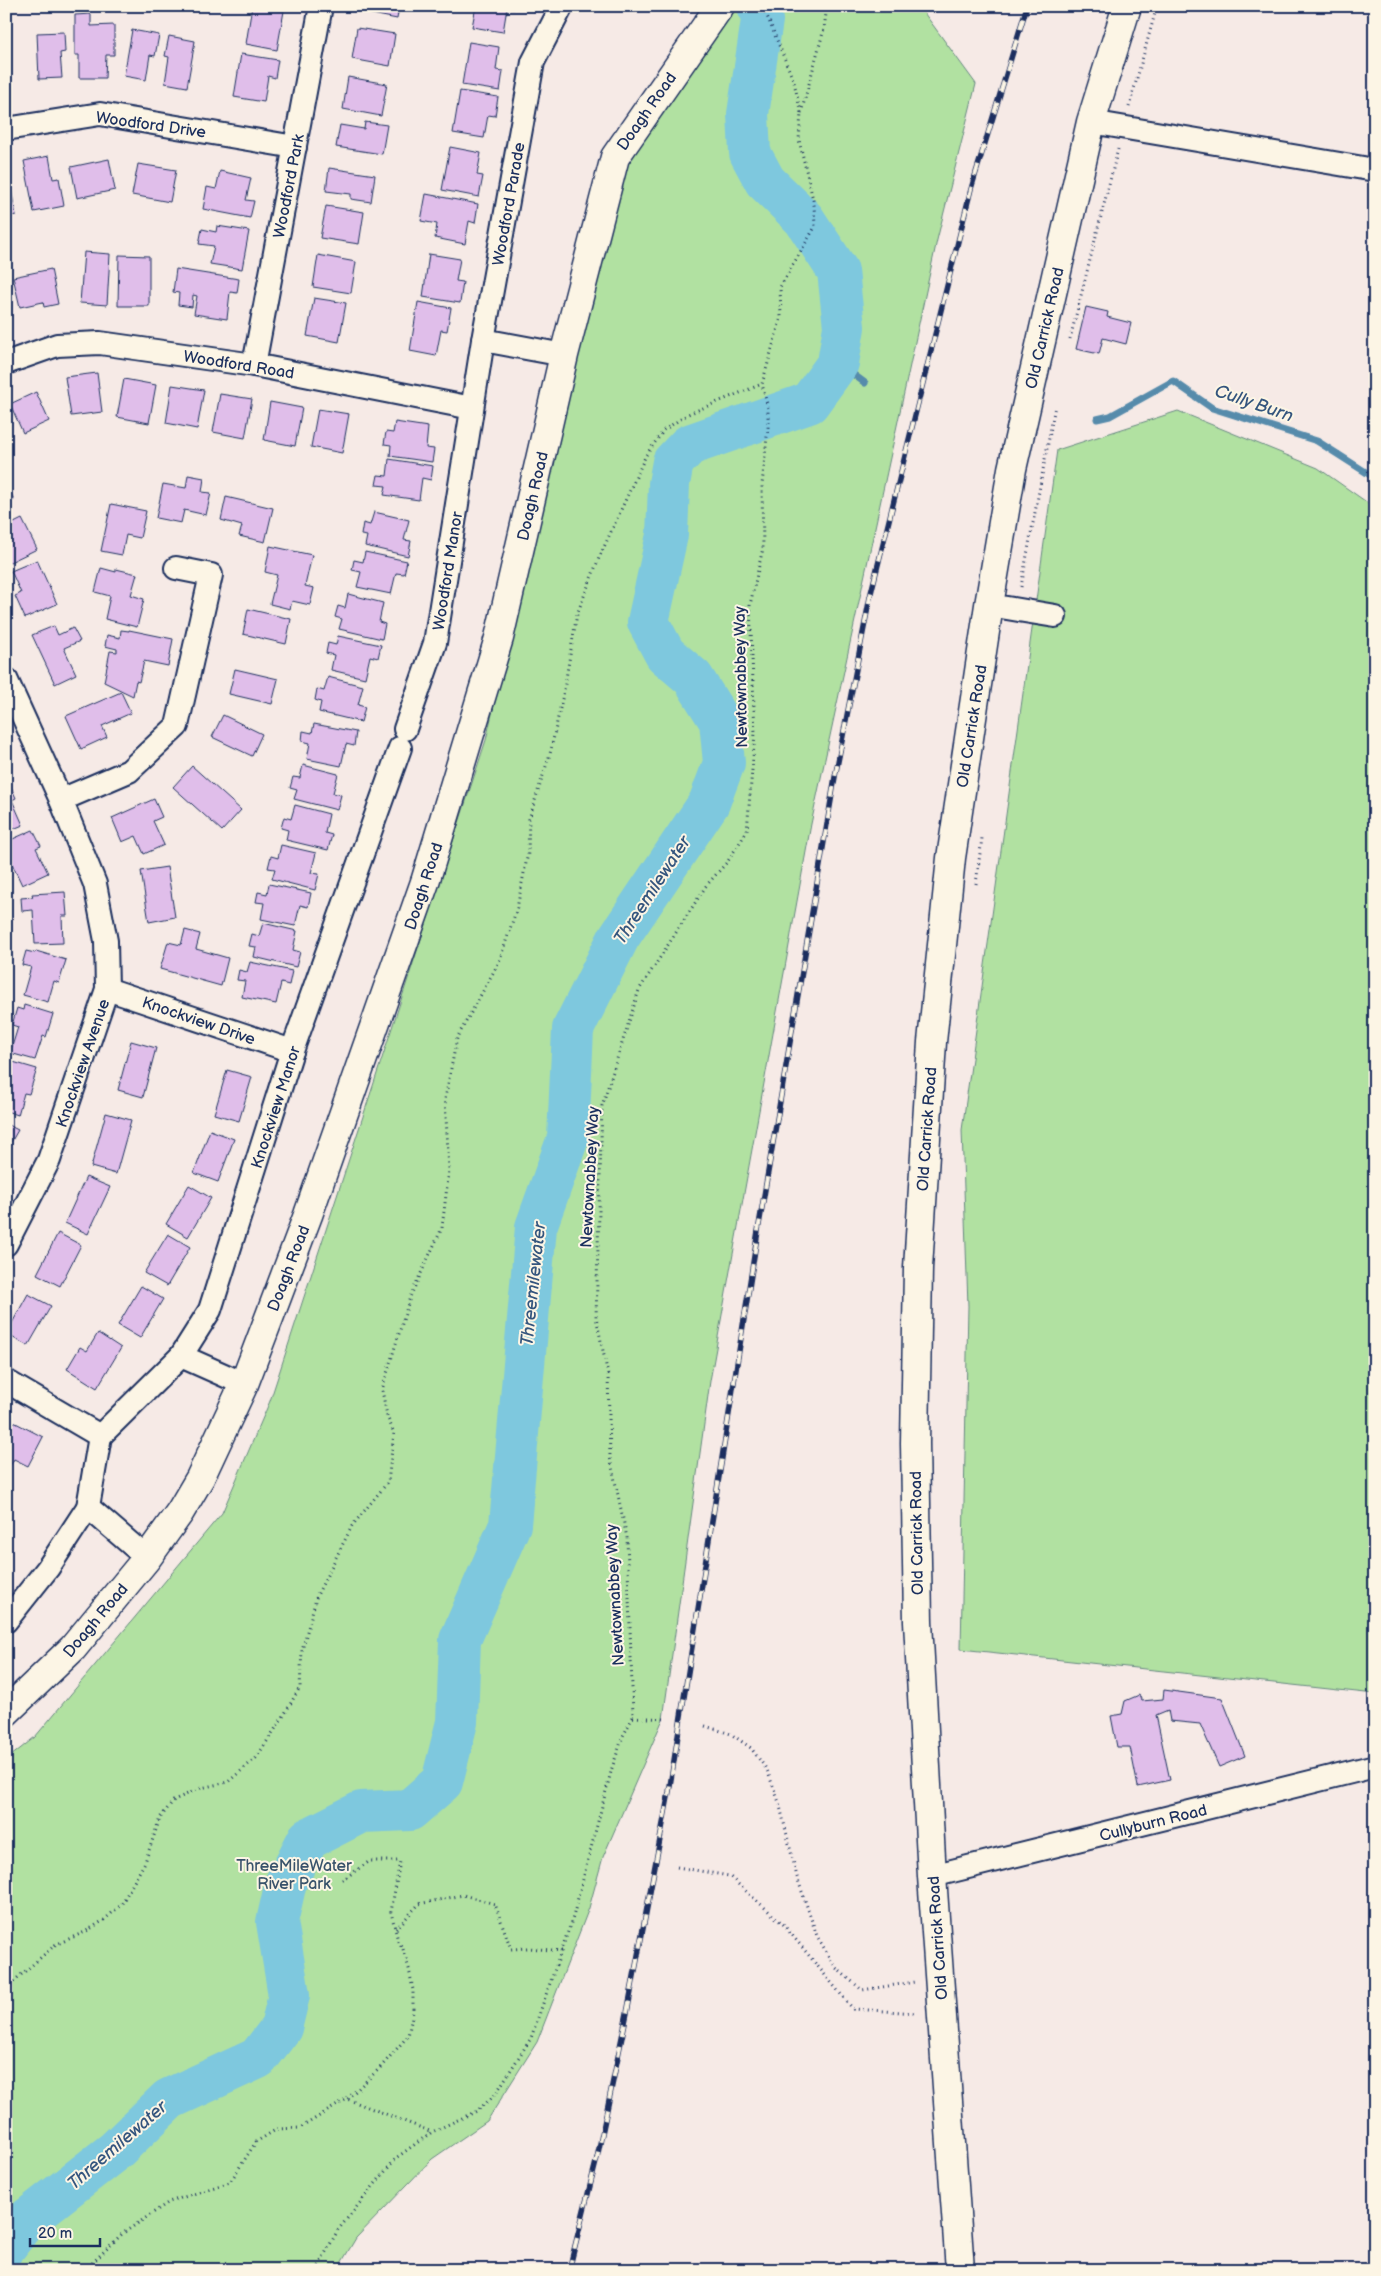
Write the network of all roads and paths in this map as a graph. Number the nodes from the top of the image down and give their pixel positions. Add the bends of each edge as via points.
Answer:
1 (321, 6) edge
2 (562, 6) edge
3 (720, 6) edge
4 (763, 6) edge
5 (827, 6) edge
6 (1127, 6) edge
7 (1157, 6) edge
8 (801, 113) junction
9 (1091, 122) junction
10 (1123, 127) junction
11 (6, 129) edge
12 (295, 147) junction
13 (1375, 170) edge
14 (483, 340) junction
15 (1068, 346) dead end
16 (564, 355) junction
17 (6, 363) edge
18 (254, 365) junction
19 (762, 384) junction
20 (1055, 402) dead end
21 (472, 408) junction
22 (176, 568) dead end
23 (989, 605) junction
24 (1016, 610) junction
25 (1055, 616) dead end
26 (6, 679) edge
27 (402, 738) joint
28 (61, 800) junction
29 (983, 832) dead end
30 (975, 890) dead end
31 (107, 989) junction
32 (292, 1051) junction
33 (6, 1244) edge
34 (180, 1356) junction
35 (6, 1381) edge
36 (244, 1384) junction
37 (100, 1436) junction
38 (88, 1507) junction
39 (147, 1558) junction
40 (6, 1621) edge
41 (6, 1712) edge
42 (633, 1717) junction
43 (665, 1719) dead end
44 (705, 1726) dead end
45 (1375, 1766) edge
46 (677, 1867) dead end
47 (932, 1876) junction
48 (342, 1880) dead end
49 (395, 1929) junction
50 (562, 1950) junction
51 (940, 1978) junction
52 (6, 1988) edge
53 (942, 2008) junction
54 (347, 2099) junction
55 (432, 2132) junction
56 (85, 2270) edge
57 (316, 2270) edge
58 (960, 2270) edge

1 - 12 street, Woodford Park
2 - 14 street, Woodford Parade via 533,62
3 - 16 main road, Doagh Road via 615,157
4 - 8 path via 794,82
5 - 8 path via 824,29
6 - 9 main road, Old Carrick Road
7 - 10 path
8 - 19 path via 799,140 814,204 815,227 780,287 781,318
9 - 10 street
9 - 23 main road, Old Carrick Road via 1012,469
10 - 13 street
10 - 15 path
11 - 12 street, Woodford Drive via 100,114
12 - 18 street, Woodford Park
14 - 16 street
14 - 21 street, Woodford Parade
16 - 36 main road, Doagh Road via 499,638 425,882 308,1215
17 - 18 street, Woodford Road via 57,345 100,343
18 - 21 street, Woodford Road
19 - 42 path, Newtownabbey Way via 768,408 768,427 762,485 763,548 750,605 755,733 747,831 728,861 706,886 639,990 602,1106 596,1317 608,1375 610,1457 627,1538
19 - 52 path via 688,414 664,430 646,455 577,614 550,754 529,819 528,853 517,908 499,962 457,1038 445,1099 449,1170 442,1228 410,1297 382,1390 394,1433 388,1482 352,1526 318,1595 302,1650 300,1687 256,1758 228,1782 201,1788 174,1800 160,1818 145,1862 121,1905 85,1932 55,1945
20 - 24 path
21 - 27 street, Woodford Manor via 435,643
22 - 28 street via 211,575 177,726 129,771
23 - 24 street
23 - 47 main road, Old Carrick Road via 951,858 932,1042 918,1268 915,1443 918,1622
24 - 25 street
26 - 28 street, Knockview Avenue
27 - 32 street, Knockview Manor
28 - 31 street, Knockview Avenue via 95,884 106,941
29 - 30 path
31 - 32 street, Knockview Drive
31 - 33 street, Knockview Avenue via 49,1160
32 - 34 street, Knockview Manor via 210,1310
34 - 36 street
34 - 37 street, Knockview Manor
35 - 37 street
36 - 39 main road, Doagh Road via 200,1478
37 - 38 street
38 - 39 street
38 - 40 street via 48,1568
39 - 41 main road, Doagh Road via 73,1648
42 - 43 path
42 - 50 path, Newtownabbey Way via 612,1768
44 - 51 path via 731,1734 751,1748 767,1770 817,1936 835,1967 862,1990
45 - 47 street, Cullyburn Road
46 - 53 path via 729,1876 783,1924 852,2009 912,2014
47 - 51 main road, Old Carrick Road
48 - 49 path via 370,1862 400,1861 391,1912
49 - 50 path via 419,1904 463,1895 495,1904 511,1949
49 - 54 path via 413,1990 408,2036
50 - 55 path, Newtownabbey Way via 531,2038 495,2095 477,2111
51 - 53 main road, Old Carrick Road
53 - 58 main road, Old Carrick Road
54 - 55 path
54 - 56 path via 300,2128 277,2129 256,2142 230,2182 169,2202 122,2234
55 - 57 path, Newtownabbey Way via 396,2158 338,2230

